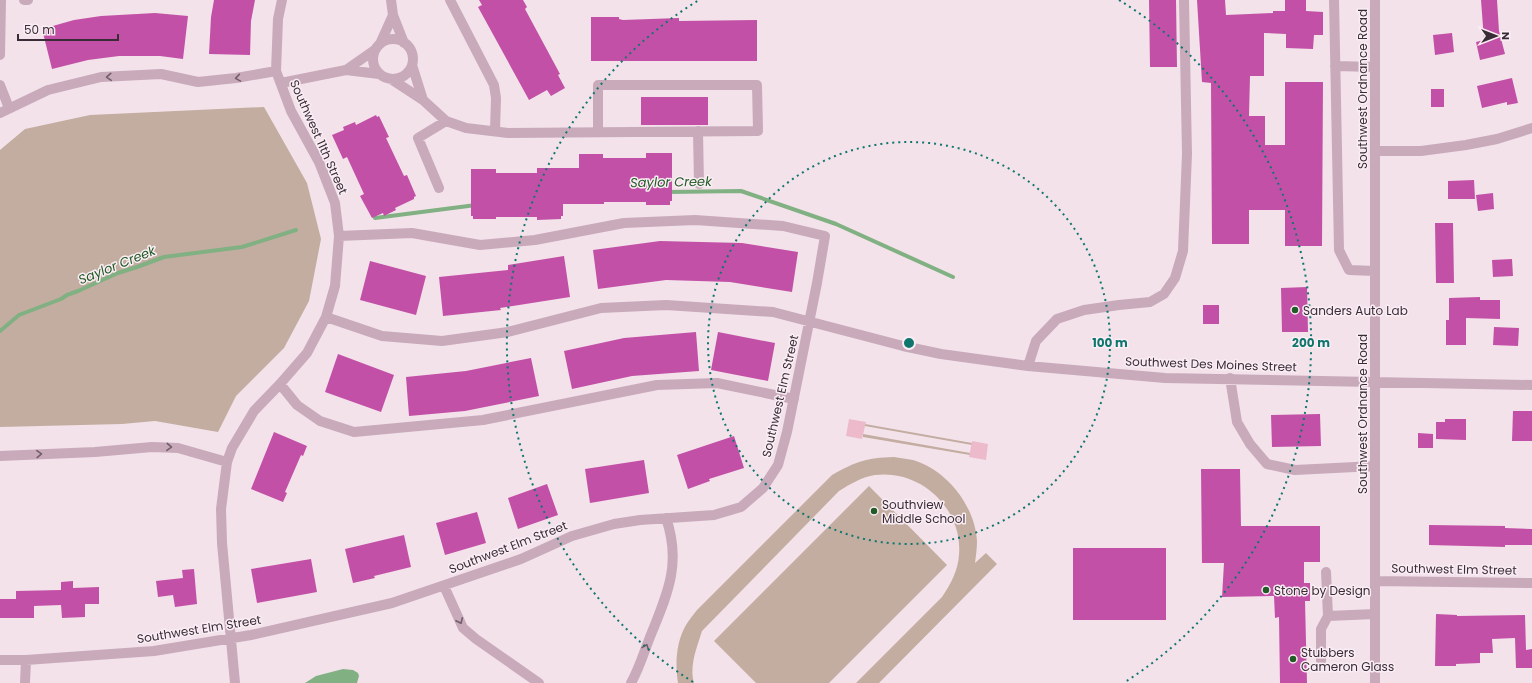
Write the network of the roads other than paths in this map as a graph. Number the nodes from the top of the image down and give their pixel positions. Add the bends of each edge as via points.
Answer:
1 (0, 0) edge
2 (24, 0) edge
3 (28, 0) edge
4 (282, 0) edge
5 (391, 0) edge
6 (450, 0) edge
7 (1184, 0) edge
8 (1334, 0) edge
9 (1375, 0) edge
10 (393, 15) junction
11 (404, 43) junction
12 (378, 46) junction
13 (0, 55) edge
14 (412, 65) junction
15 (1335, 66) junction
16 (1375, 67) junction
17 (346, 70) junction
18 (276, 71) junction
19 (379, 74) junction
20 (391, 79) junction
21 (281, 83) junction
22 (0, 85) edge
23 (424, 100) junction
24 (4, 111) edge
25 (446, 121) junction
26 (1532, 128) edge
27 (495, 131) junction
28 (698, 131) junction
29 (598, 132) junction
30 (1375, 151) junction
31 (699, 184) dead end
32 (439, 188) dead end
33 (339, 236) junction
34 (1375, 271) junction
35 (326, 317) junction
36 (810, 321) junction
37 (1028, 366) junction
38 (1230, 378) junction
39 (1375, 383) junction
40 (280, 384) junction
41 (1532, 385) edge
42 (794, 399) junction
43 (0, 456) edge
44 (227, 462) junction
45 (1375, 466) junction
46 (666, 518) junction
47 (1326, 572) dead end
48 (1375, 581) junction
49 (1532, 583) edge
50 (444, 586) junction
51 (1375, 614) junction
52 (1328, 616) junction
53 (230, 638) junction
54 (0, 660) edge
55 (26, 660) junction
56 (1321, 661) dead end
57 (25, 683) edge
58 (235, 683) edge
59 (539, 683) edge
60 (631, 683) edge
61 (1375, 683) edge

1 - 13 street
2 - 3 street
4 - 18 street, Southwest 11th Street via 278,19
5 - 10 street
6 - 27 street via 494,85
7 - 37 street via 1188,154 1183,251 1174,278 1164,294 1150,302 1084,310 1057,318 1036,341
8 - 15 street
9 - 16 street, Southwest Ordnance Road
10 - 11 street
10 - 12 street
11 - 12 street via 392,40
11 - 14 street via 411,53
12 - 17 street
12 - 19 street via 373,55 373,62
14 - 20 street via 404,76
14 - 23 street
15 - 16 street
15 - 34 street via 1339,250 1348,270
16 - 30 street, Southwest Ordnance Road
17 - 19 street
17 - 21 street
18 - 21 street, Southwest 11th Street
18 -> 24 street via 198,82 161,74 101,77 48,90
19 - 20 street
20 - 23 street
21 - 33 street, Southwest 11th Street via 291,111 319,162 335,203
22 - 24 street
23 - 25 street
25 - 27 street via 466,128
25 - 32 street via 418,138
26 - 30 street via 1466,145 1421,151
27 - 29 street
28 - 29 street
28 - 29 street via 758,131 757,85 598,85
28 - 31 street
30 - 34 street, Southwest Ordnance Road
33 - 35 street, Southwest 11th Street via 335,286
33 - 36 street, Southwest Elm Street via 412,233 480,244 535,240 624,223 695,220 784,226 825,236
34 - 39 street, Southwest Ordnance Road
35 - 36 street, Southwest Des Moines Street via 382,336 442,341 508,332 602,308 666,305 774,312
35 - 40 street, Southwest 11th Street via 307,353
36 - 37 street, Southwest Des Moines Street via 903,346
36 - 42 street, Southwest Elm Street
37 - 38 street, Southwest Des Moines Street via 1165,378
38 - 39 street, Southwest Des Moines Street
38 - 45 street via 1237,422 1250,444 1267,464 1295,470
39 - 41 street, Southwest Des Moines Street
39 - 45 street, Southwest Ordnance Road
40 - 42 street via 297,405 320,421 354,432 483,420 657,385 718,383
40 - 44 street, Southwest 11th Street via 254,411 232,448
42 - 46 street, Southwest Elm Street via 778,465 763,488 741,507 714,515
43 -> 44 street via 152,447 178,448
44 - 53 street, Southwest 11th Street via 221,509
45 - 48 street, Southwest Ordnance Road
46 - 50 street, Southwest Elm Street via 614,524 572,536
60 -> 46 street via 669,590 673,553
47 - 52 street
48 - 49 street, Southwest Elm Street
48 - 51 street, Southwest Ordnance Road
50 - 53 street, Southwest Elm Street via 392,603
50 -> 59 street via 463,628
51 - 52 street
51 - 61 street, Southwest Ordnance Road
52 - 56 street via 1321,629
53 - 55 street, Southwest Elm Street via 154,651
53 - 58 street, Southwest 11th Street
54 - 55 street, Southwest Elm Street
55 - 57 street

